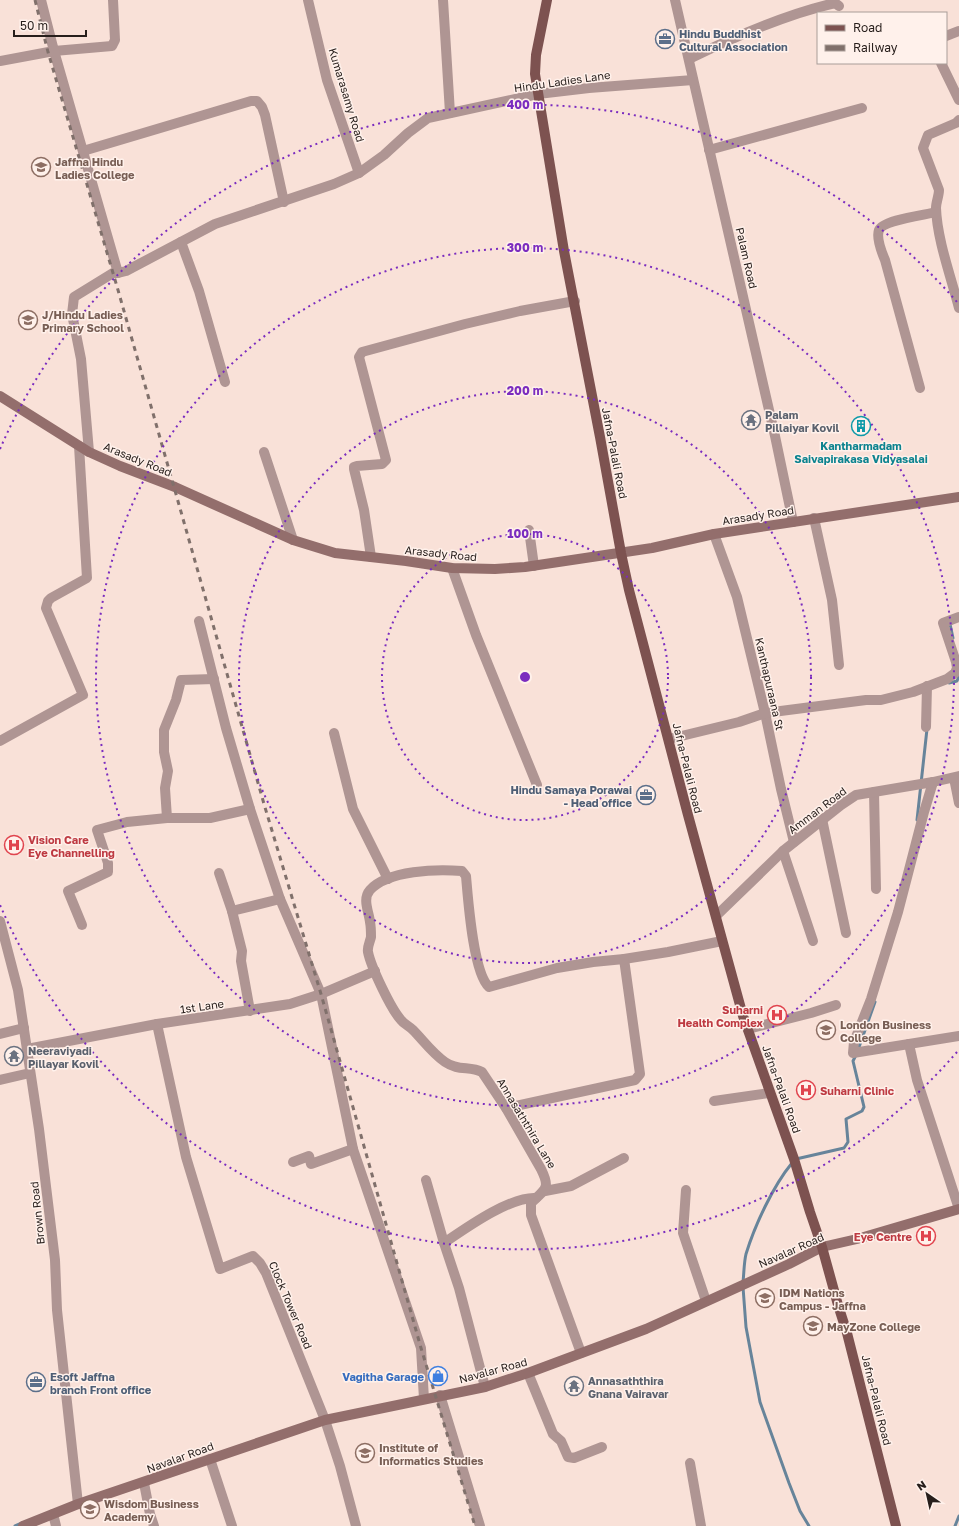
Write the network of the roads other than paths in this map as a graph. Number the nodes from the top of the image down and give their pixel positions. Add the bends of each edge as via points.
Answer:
1 (41, 0) edge
2 (113, 0) edge
3 (308, 0) edge
4 (443, 0) edge
5 (546, 0) edge
6 (675, 0) edge
7 (839, 6) dead end
8 (959, 31) edge
9 (947, 36) edge
10 (54, 51) junction
11 (689, 59) junction
12 (0, 61) edge
13 (941, 64) edge
14 (693, 80) junction
15 (538, 94) junction
16 (959, 100) edge
17 (862, 108) dead end
18 (450, 113) junction
19 (959, 120) edge
20 (710, 150) junction
21 (83, 152) junction
22 (359, 173) junction
23 (284, 202) junction
24 (936, 212) junction
25 (181, 242) junction
26 (118, 273) junction
27 (575, 301) junction
28 (959, 308) edge
29 (225, 382) dead end
30 (920, 388) dead end
31 (0, 396) edge
32 (79, 446) junction
33 (89, 452) junction
34 (264, 452) dead end
35 (959, 497) edge
36 (814, 518) junction
37 (793, 522) junction
38 (528, 530) dead end
39 (714, 534) junction
40 (293, 540) junction
41 (621, 553) junction
42 (371, 557) junction
43 (534, 566) junction
44 (452, 568) junction
45 (959, 617) edge
46 (199, 621) dead end
47 (839, 664) dead end
48 (214, 679) junction
49 (927, 686) junction
50 (765, 713) junction
51 (926, 727) dead end
52 (334, 733) dead end
53 (669, 739) junction
54 (0, 741) edge
55 (956, 777) edge
56 (933, 782) junction
57 (537, 785) dead end
58 (874, 792) junction
59 (959, 804) edge
60 (250, 809) junction
61 (167, 818) junction
62 (822, 819) junction
63 (794, 842) junction
64 (783, 850) junction
65 (219, 873) dead end
66 (388, 879) junction
67 (876, 889) dead end
68 (280, 899) junction
69 (232, 911) junction
70 (716, 916) junction
71 (0, 921) edge
72 (82, 925) dead end
73 (846, 933) dead end
74 (722, 941) junction
75 (813, 941) dead end
76 (624, 959) junction
77 (375, 971) junction
78 (321, 994) junction
79 (836, 1005) dead end
80 (250, 1011) junction
81 (157, 1024) junction
82 (24, 1028) junction
83 (748, 1029) junction
84 (0, 1034) edge
85 (959, 1036) edge
86 (909, 1044) junction
87 (27, 1049) junction
88 (30, 1073) junction
89 (0, 1080) edge
90 (769, 1093) junction
91 (714, 1101) dead end
92 (506, 1108) junction
93 (353, 1149) junction
94 (624, 1158) dead end
95 (293, 1162) dead end
96 (426, 1180) dead end
97 (686, 1190) dead end
98 (545, 1191) junction
99 (536, 1198) junction
100 (959, 1209) edge
101 (444, 1243) junction
102 (822, 1247) junction
103 (706, 1301) junction
104 (581, 1354) junction
105 (528, 1373) junction
106 (485, 1387) junction
107 (440, 1396) junction
108 (424, 1399) junction
109 (324, 1420) junction
110 (602, 1447) dead end
111 (210, 1459) junction
112 (690, 1463) dead end
113 (144, 1483) junction
114 (78, 1504) junction
115 (53, 1514) junction
116 (23, 1526) edge
117 (56, 1526) edge
118 (154, 1526) edge
119 (232, 1526) edge
120 (356, 1526) edge
121 (480, 1526) edge
122 (701, 1526) edge
123 (896, 1526) edge

1 - 10 street
2 - 10 street via 115,40 112,46
3 - 22 street, Kumarasamy Road via 327,80
4 - 18 street
5 - 15 main road, Jafna-Palali Road via 536,55
6 - 11 street, Palam Road
7 - 11 street via 835,3 781,20 729,39
8 - 9 street
10 - 12 street
10 - 21 street
11 - 14 street, Palam Road
13 - 16 street
14 - 15 street, Hindu Ladies Lane
14 - 20 street, Palam Road
15 - 18 street, Hindu Ladies Lane
15 - 27 main road, Jafna-Palali Road via 564,251
17 - 20 street
18 - 22 street, Hindu Ladies Lane via 428,118
19 - 24 street via 928,135 924,143 923,148 939,190
20 - 37 street, Palam Road
21 - 23 street via 201,115 257,101 265,115
21 - 26 street
22 - 23 street, Hindu Ladies Lane
23 - 25 street, Hindu Ladies Lane via 215,224
24 - 28 street
24 - 30 street via 883,225 878,237
25 - 26 street, Hindu Ladies Lane
25 - 29 street via 199,291
26 - 33 street, Hindu Ladies Lane via 113,273 74,298 72,314 81,359
27 - 41 main road, Jafna-Palali Road
27 - 42 street via 520,310 360,354 386,460 382,464 354,467
31 - 32 main road, Arasady Road
32 - 33 main road, Arasady Road
32 - 54 street via 86,578 51,598 46,608 83,695
33 - 40 main road, Arasady Road
34 - 40 street
35 - 36 main road, Arasady Road
36 - 37 main road, Arasady Road
36 - 47 street via 832,600
37 - 39 main road, Arasady Road
38 - 43 street
39 - 41 main road, Arasady Road
39 - 50 street, Kanthapuraana St via 737,596
40 - 42 main road, Arasady Road via 334,553
41 - 43 main road, Arasady Road
41 - 53 main road, Jafna-Palali Road
42 - 44 main road, Arasady Road
43 - 44 main road, Arasady Road via 495,569
44 - 57 street via 476,635
45 - 49 street via 943,623 955,657 955,673
46 - 48 street
48 - 60 street
48 - 61 street via 181,680 164,730 164,752 168,771
49 - 50 street via 881,700
49 - 51 street
50 - 53 street
50 - 63 street, Kanthapuraana St
52 - 66 street via 353,809
53 - 70 main road, Jafna-Palali Road
55 - 56 street, Amman Road
55 - 59 street
56 - 58 street, Amman Road
56 - 86 street via 898,912 871,999 854,1042 853,1054
58 - 62 street, Amman Road via 856,795
58 - 67 street
60 - 61 street via 210,818
60 - 68 street
61 - 72 street via 127,822 97,830 108,862 108,872 68,891
62 - 63 street, Amman Road
62 - 73 street
63 - 64 street, Amman Road
64 - 70 street, Amman Road
64 - 75 street
65 - 69 street
66 - 76 street, Annasaththira Lane via 409,873 445,869 465,873 475,952 483,980 489,987 557,968
66 - 77 street, Annasaththira Lane via 369,891 366,898 371,930 368,951
68 - 69 street
68 - 78 street
69 - 80 street via 242,950 241,961
70 - 74 main road, Jafna-Palali Road
71 - 82 street, Brown Road via 18,990
74 - 76 street
74 - 83 main road, Jafna-Palali Road
76 - 92 street via 640,1074 635,1080
77 - 78 street, 1st Lane
77 - 92 street, Annasaththira Lane via 393,1009 402,1021 444,1061 458,1068 482,1072
78 - 80 street, 1st Lane via 290,1004
78 - 93 street
79 - 83 street
80 - 81 street, 1st Lane
81 - 87 street, 1st Lane
81 - 109 street, Clock Tower Road via 186,1157 220,1269 253,1256 260,1263
82 - 84 street
82 - 87 street, Brown Road
83 - 90 main road, Jafna-Palali Road
85 - 86 street
86 - 100 street via 917,1080
87 - 88 street, Brown Road
88 - 89 street
88 - 114 street, Brown Road via 55,1260 57,1310
90 - 91 street
90 - 102 main road, Jafna-Palali Road
92 - 98 street, Annasaththira Lane via 546,1179
93 - 95 street via 311,1164 309,1156
93 - 108 street via 421,1348
94 - 98 street via 571,1186
96 - 101 street
97 - 103 street via 683,1233
98 - 99 street
99 - 101 street via 529,1197 505,1206
99 - 104 street via 531,1203 531,1215
100 - 102 main road, Navalar Road
101 - 106 street via 459,1288
102 - 103 main road, Navalar Road
102 - 123 main road, Jafna-Palali Road via 855,1363
103 - 104 main road, Navalar Road via 646,1329
104 - 105 main road, Navalar Road
105 - 106 main road, Navalar Road
105 - 110 street via 553,1434 561,1441 568,1457 574,1458
106 - 107 main road, Navalar Road
107 - 108 main road, Navalar Road
107 - 121 street
108 - 109 main road, Navalar Road
109 - 111 main road, Navalar Road
109 - 120 street, Clock Tower Road via 340,1466
111 - 113 main road, Navalar Road
111 - 119 street
112 - 122 street
113 - 114 main road, Navalar Road
113 - 118 street
114 - 115 main road, Navalar Road
115 - 116 main road, Navalar Road
115 - 117 street

